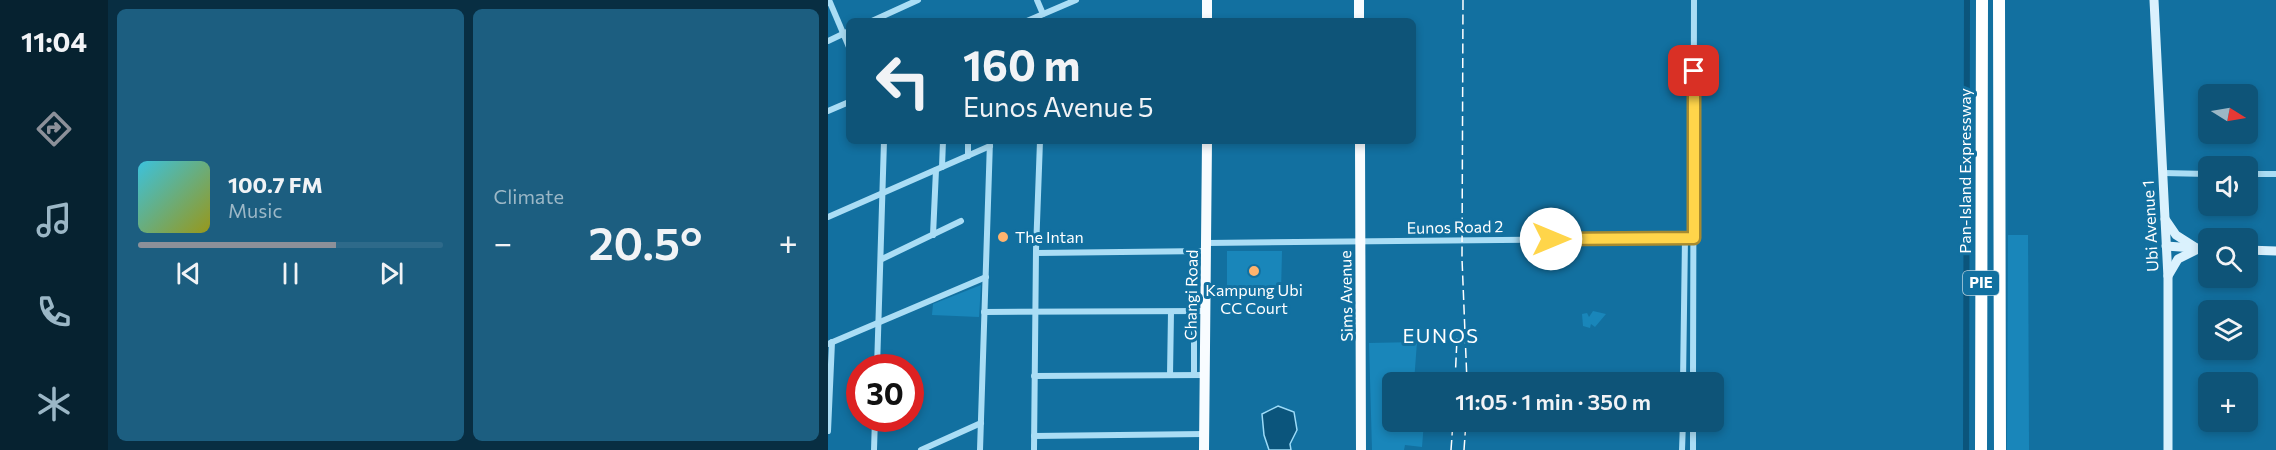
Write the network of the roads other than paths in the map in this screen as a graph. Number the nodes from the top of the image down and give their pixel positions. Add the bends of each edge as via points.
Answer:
1 (829, 0) edge
2 (918, 0) edge
3 (1037, 0) edge
4 (1076, 0) edge
5 (1207, 0) edge
6 (1359, 0) edge
7 (1694, 0) edge
8 (1982, 0) edge
9 (1999, 0) edge
10 (2154, 0) edge
11 (1043, 14) junction
12 (879, 18) edge
13 (1034, 18) edge
14 (1207, 18) edge
15 (1359, 18) edge
16 (846, 33) edge
17 (828, 41) edge
18 (846, 103) edge
19 (828, 111) edge
20 (884, 144) edge
21 (943, 144) edge
22 (968, 144) edge
23 (990, 144) edge
24 (1040, 144) edge
25 (1207, 144) edge
26 (1360, 144) edge
27 (968, 156) junction
28 (939, 168) junction
29 (2163, 173) junction
30 (2198, 174) edge
31 (2258, 174) edge
32 (2276, 174) edge
33 (885, 192) junction
34 (828, 217) edge
35 (2165, 218) junction
36 (961, 221) dead end
37 (933, 235) junction
38 (1685, 238) junction
39 (1694, 238) junction
40 (1360, 243) junction
41 (2166, 246) junction
42 (2198, 246) edge
43 (1207, 247) junction
44 (2198, 249) edge
45 (2258, 250) edge
46 (2198, 251) edge
47 (2276, 251) edge
48 (1036, 253) junction
49 (882, 259) junction
50 (986, 277) junction
51 (2168, 278) junction
52 (1194, 311) junction
53 (1206, 311) junction
54 (984, 312) junction
55 (1171, 312) junction
56 (1035, 313) junction
57 (879, 321) junction
58 (830, 343) edge
59 (878, 354) edge
60 (1683, 372) edge
61 (1693, 372) edge
62 (1170, 375) junction
63 (1200, 375) junction
64 (1034, 376) junction
65 (981, 423) junction
66 (828, 431) edge
67 (875, 432) edge
68 (1683, 432) edge
69 (1693, 432) edge
70 (1204, 434) junction
71 (1034, 436) junction
72 (874, 450) edge
73 (921, 450) edge
74 (980, 450) edge
75 (1034, 450) edge
76 (1204, 450) edge
77 (1360, 450) edge
78 (1682, 450) edge
79 (1693, 450) edge
80 (1981, 450) edge
81 (2000, 450) edge
82 (2168, 450) edge

1 - 16 street
2 - 12 street
3 - 11 street
4 - 11 street
5 - 14 main road
6 - 15 main road
7 - 39 street
8 - 80 highway, Pan-Island Expressway / PIE
9 - 81 highway, PIE
10 - 29 street, Ubi Avenue 1
11 - 13 street
16 - 17 street
18 - 19 street
20 - 33 street
21 - 28 street
22 - 27 street
23 - 27 street
23 - 50 street
24 - 48 street
25 - 43 main road, Changi Road
26 - 40 main road, Sims Avenue
27 - 28 street
28 - 33 street
28 - 37 street
29 - 30 street
29 - 35 street, Ubi Avenue 1
31 - 32 street
33 - 34 street
33 - 49 street
35 - 41 street, Ubi Avenue 1
35 - 42 street via 2176,235
36 - 37 street
37 - 49 street
38 - 39 street, Eunos Road 2
38 - 40 street, Eunos Road 2
38 - 60 street
39 - 61 street
40 - 43 street, Eunos Road 2
40 - 77 main road, Sims Avenue
41 - 44 street
41 - 51 street, Ubi Avenue 1
43 - 48 street, Eunos Road 2 via 1155,252
43 - 53 main road, Changi Road
45 - 47 street
46 - 51 street via 2178,259
48 - 56 street
49 - 57 street
50 - 54 street
50 - 57 street
51 - 82 street, Ubi Avenue 1
52 - 53 street
52 - 55 street
52 - 63 street
53 - 63 main road, Changi Road
54 - 56 street
54 - 65 street
55 - 56 street
55 - 62 street
56 - 64 street
57 - 58 street
57 - 59 street
58 - 66 street
62 - 63 street
62 - 64 street
63 - 70 main road, Changi Road
64 - 71 street
65 - 73 street
65 - 74 street
67 - 72 street
68 - 78 street
69 - 79 street
70 - 71 street
70 - 76 main road, Changi Road
71 - 75 street

